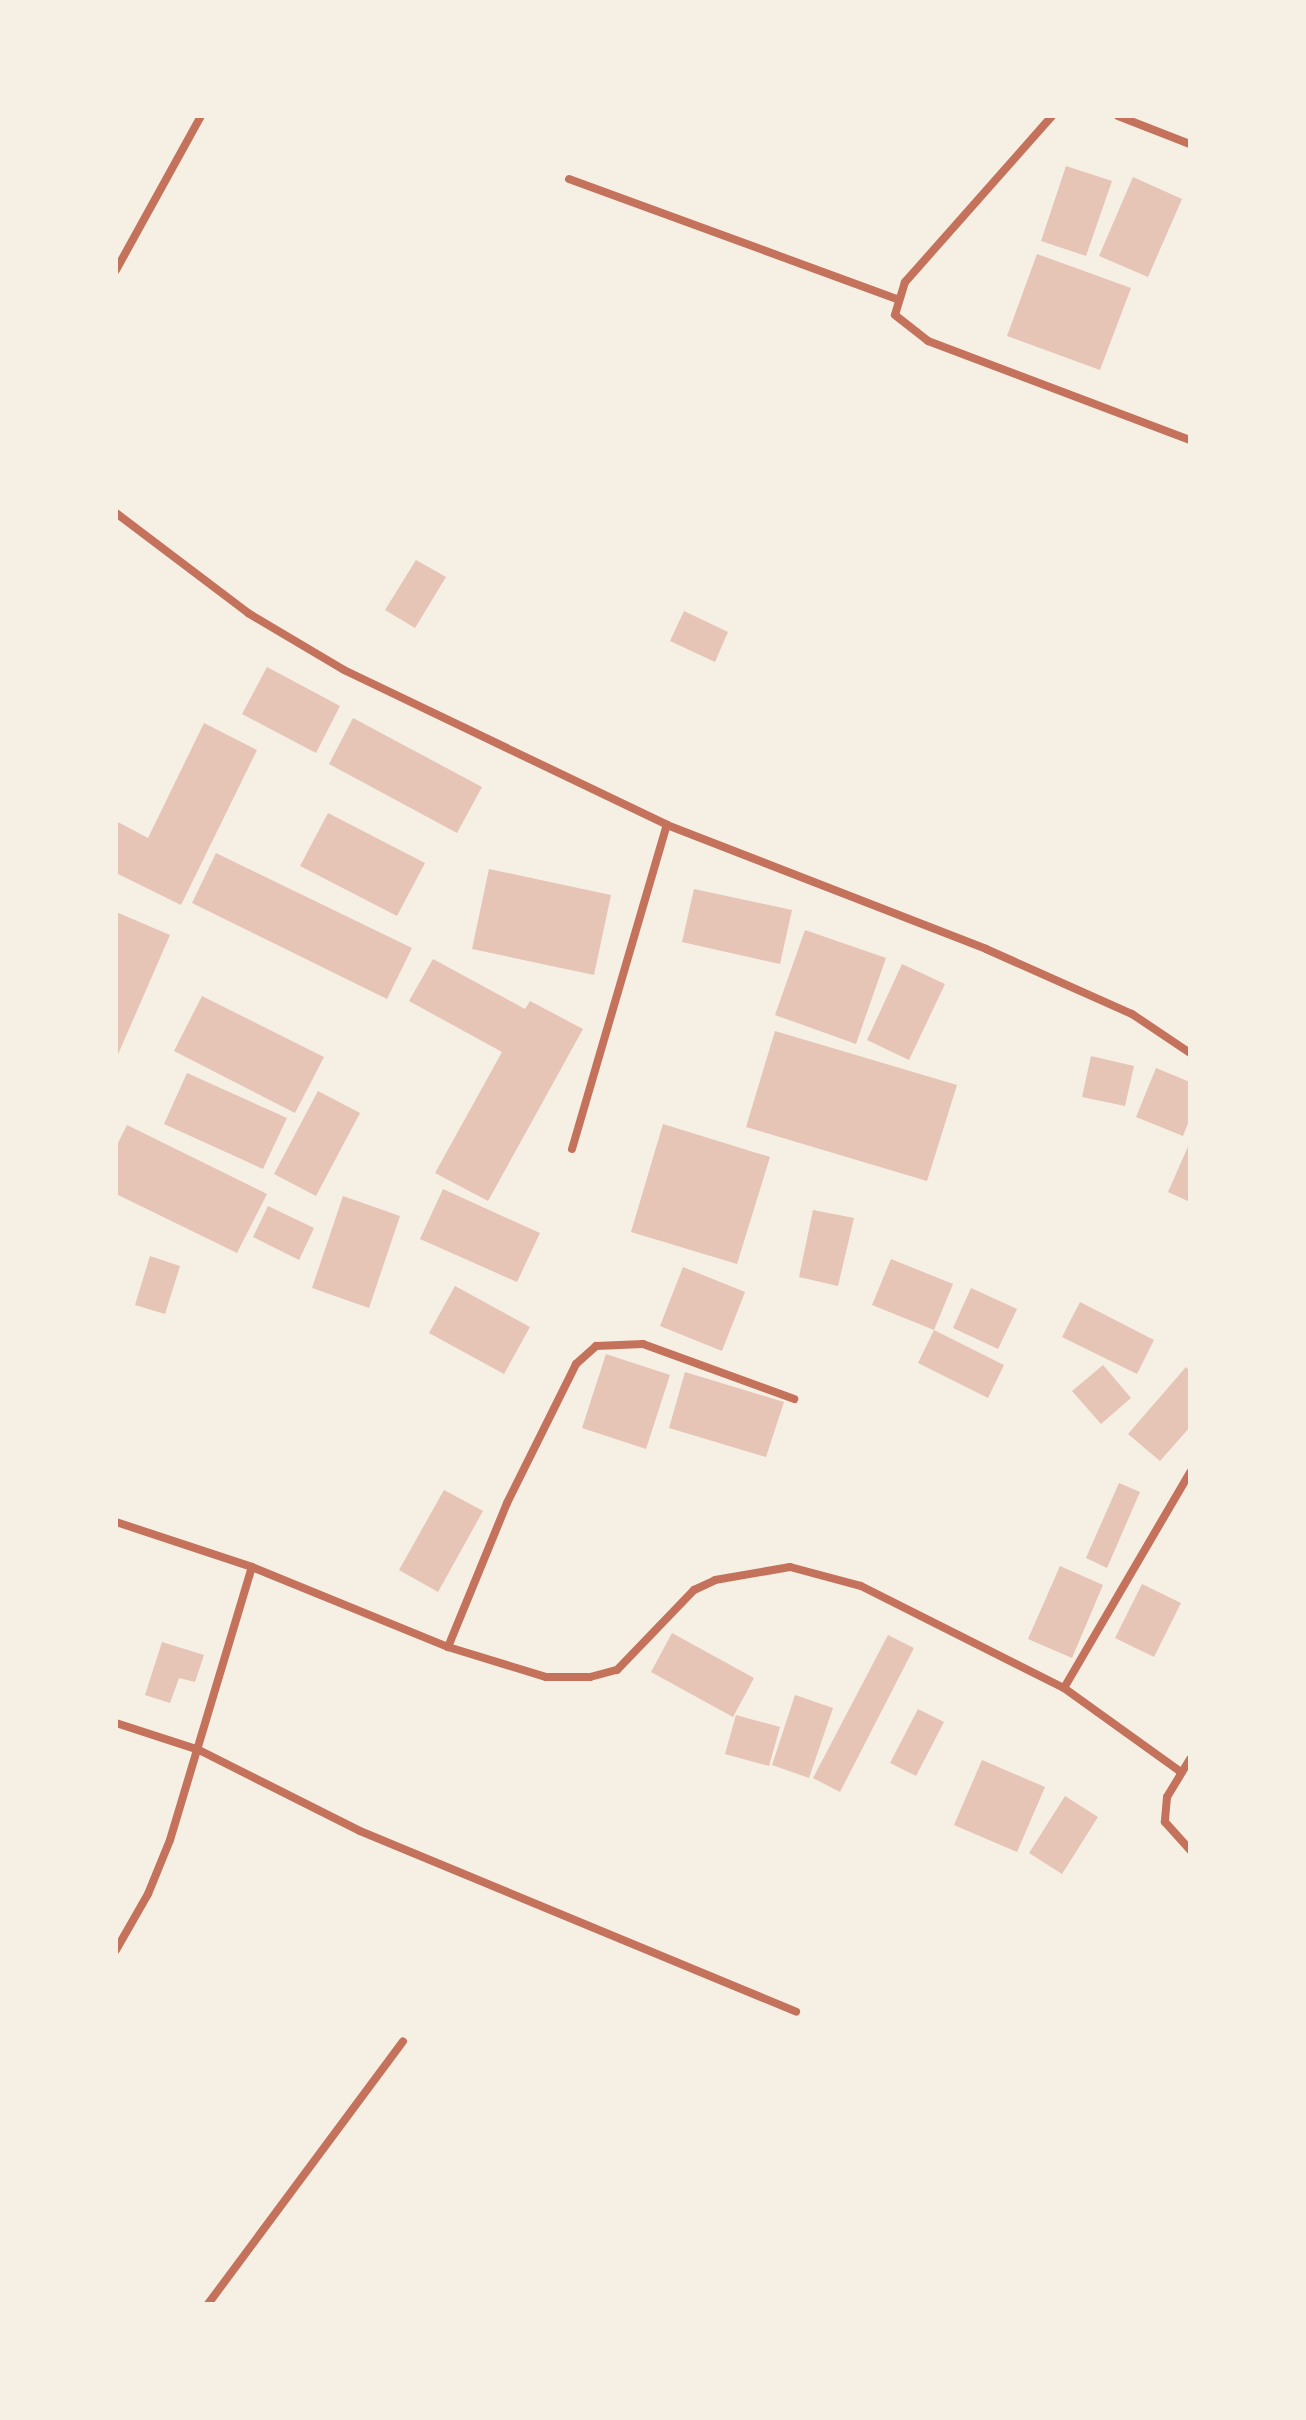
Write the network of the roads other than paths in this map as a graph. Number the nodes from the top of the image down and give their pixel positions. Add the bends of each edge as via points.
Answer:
1 (201, 116) edge
2 (1052, 116) edge
3 (1118, 116) edge
4 (1190, 144) edge
5 (569, 179) dead end
6 (116, 270) edge
7 (897, 299) junction
8 (1190, 440) edge
9 (116, 513) edge
10 (667, 825) junction
11 (1190, 1053) edge
12 (572, 1149) dead end
13 (794, 1399) dead end
14 (1190, 1472) edge
15 (116, 1522) edge
16 (252, 1567) junction
17 (448, 1647) junction
18 (1064, 1688) junction
19 (116, 1723) edge
20 (199, 1750) junction
21 (1190, 1759) edge
22 (1181, 1772) junction
23 (1190, 1850) edge
24 (116, 1950) edge
25 (796, 2012) dead end
26 (403, 2041) dead end
27 (208, 2304) edge

1 - 6 street
2 - 7 street via 958,217
3 - 4 street
5 - 7 street
7 - 8 street via 895,315 928,341
9 - 10 street via 248,613 344,670
10 - 11 street via 986,949 1132,1014
10 - 12 street
13 - 17 street via 643,1344 596,1346 576,1364 507,1503
14 - 18 street
15 - 16 street
16 - 17 street
16 - 20 street
17 - 18 street via 546,1677 590,1677 617,1670 643,1649 694,1590 715,1580 790,1567 861,1586
18 - 22 street
19 - 20 street
20 - 24 street via 148,1894
20 - 25 street via 360,1831
21 - 22 street
22 - 23 street via 1167,1797 1165,1822
26 - 27 street

